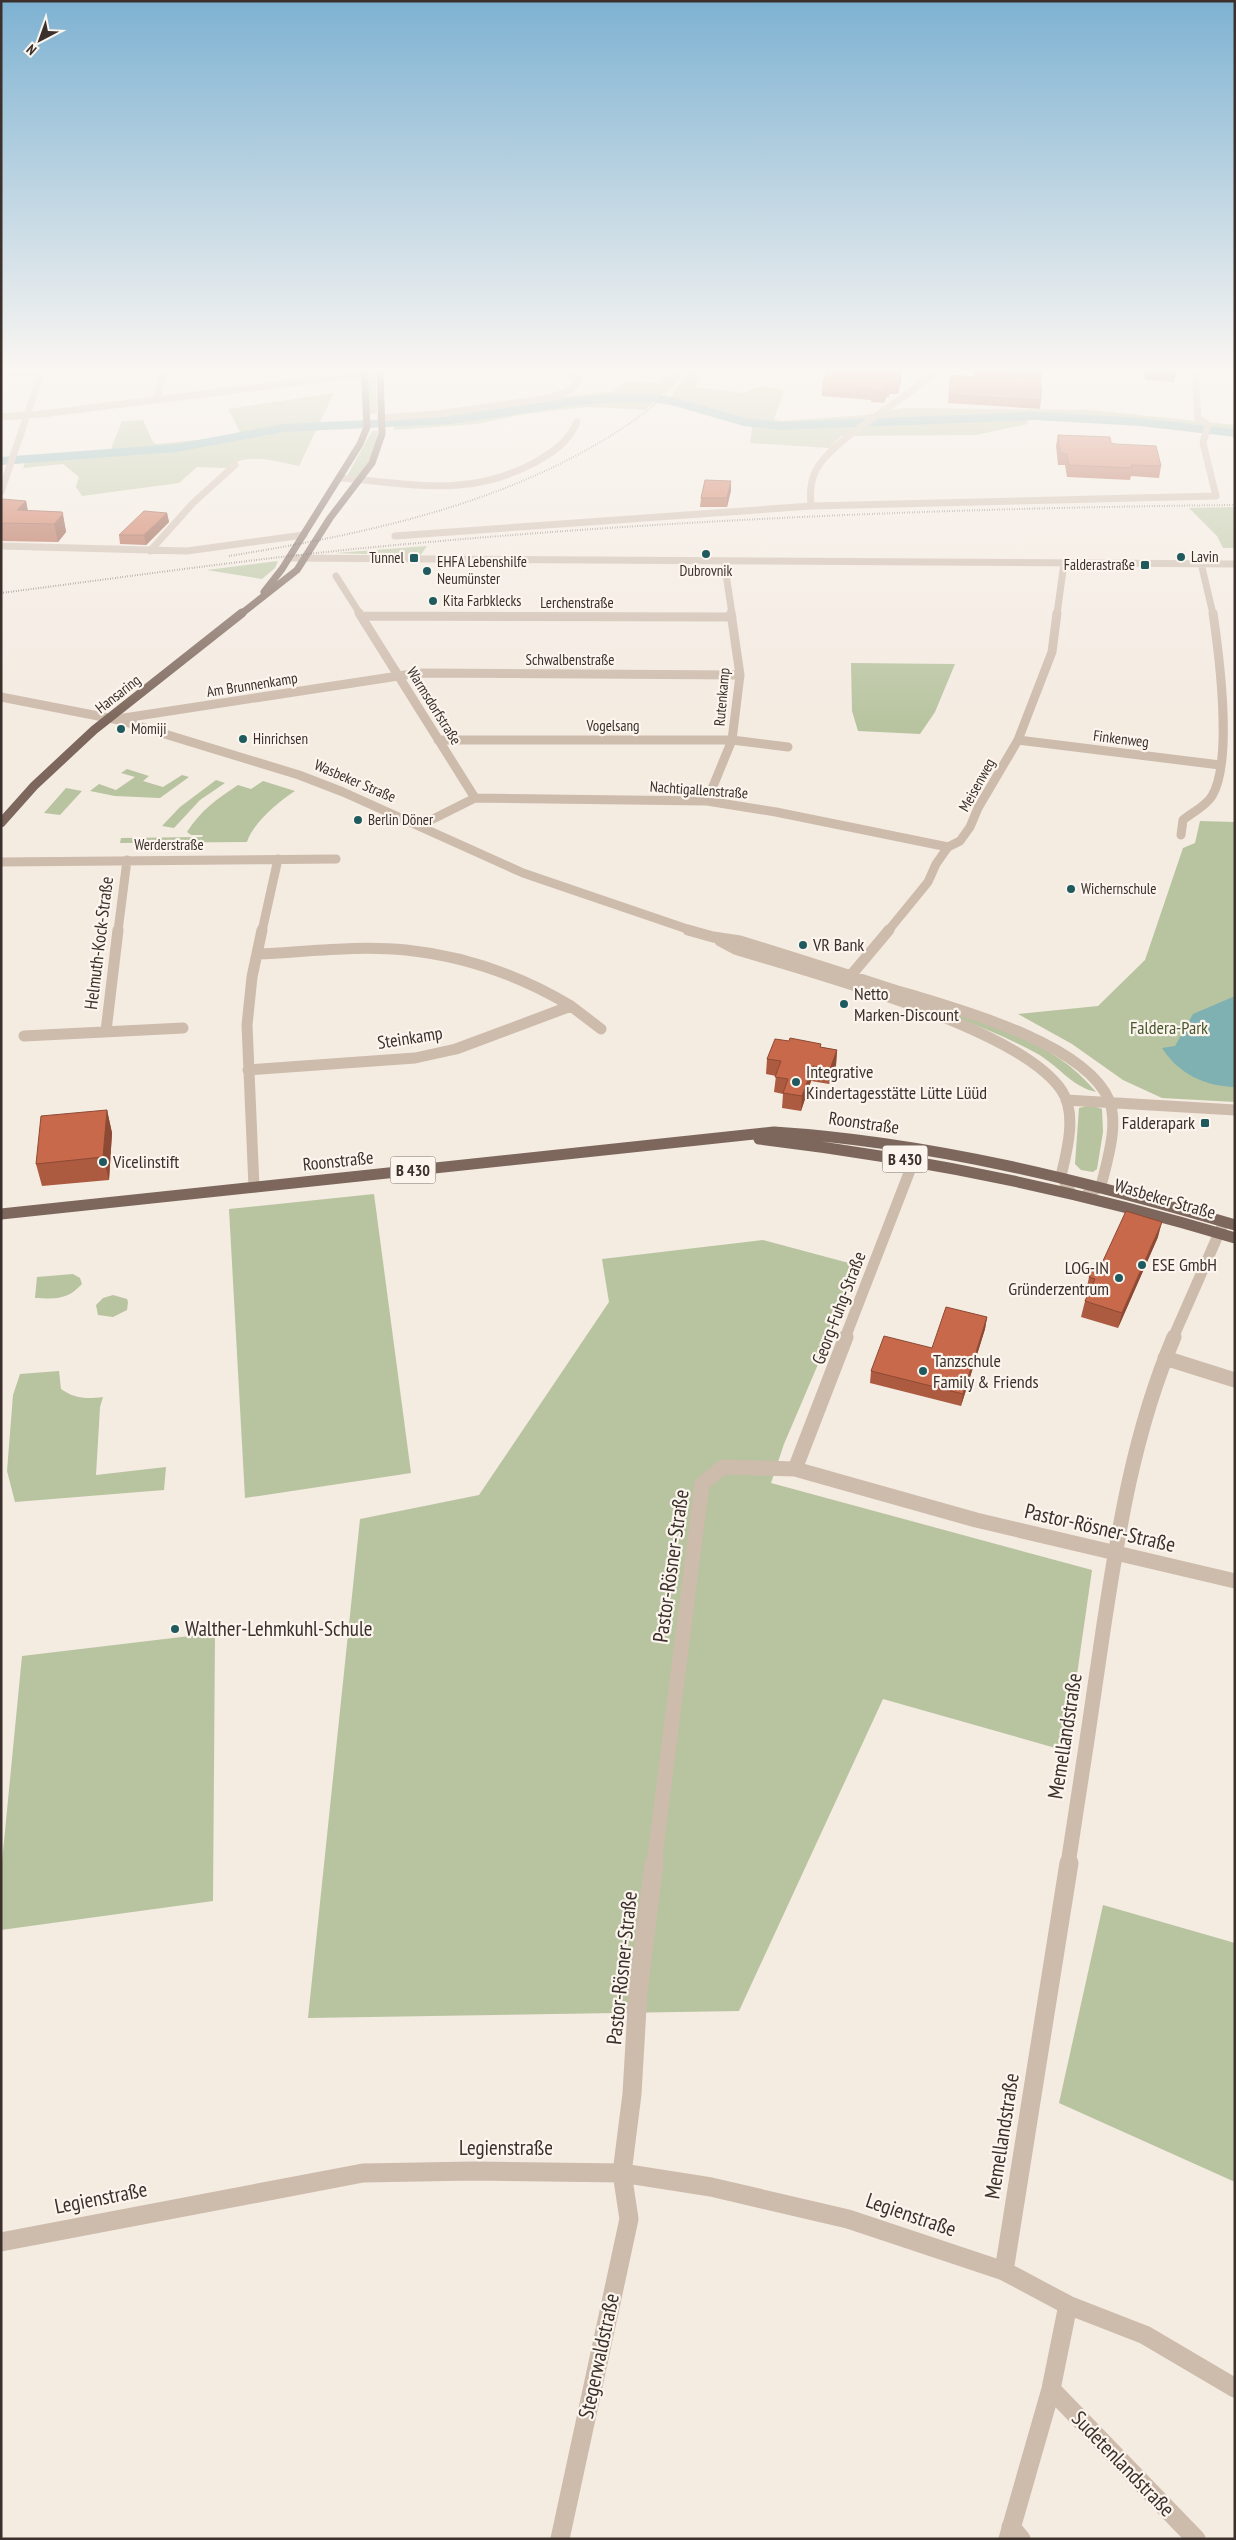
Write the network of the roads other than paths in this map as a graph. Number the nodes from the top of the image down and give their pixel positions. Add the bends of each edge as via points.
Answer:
1 (211, 487) edge
2 (333, 487) edge
3 (810, 487) edge
4 (1214, 487) edge
5 (354, 488) edge
6 (811, 506) junction
7 (304, 535) junction
8 (395, 536) dead end
9 (1, 546) edge
10 (150, 551) junction
11 (289, 558) junction
12 (306, 559) junction
13 (724, 561) junction
14 (1064, 563) junction
15 (1201, 563) junction
16 (1235, 564) edge
17 (336, 576) dead end
18 (261, 596) junction
19 (362, 616) junction
20 (732, 617) junction
21 (740, 675) junction
22 (399, 676) junction
23 (1, 697) edge
24 (110, 718) junction
25 (438, 740) junction
26 (732, 740) junction
27 (1018, 740) junction
28 (788, 747) dead end
29 (1220, 765) junction
30 (475, 798) junction
31 (707, 801) junction
32 (1, 823) edge
33 (419, 826) junction
34 (1181, 835) dead end
35 (948, 847) junction
36 (278, 859) junction
37 (336, 859) dead end
38 (127, 860) junction
39 (1, 862) edge
40 (257, 954) junction
41 (848, 980) junction
42 (571, 1006) junction
43 (183, 1028) dead end
44 (601, 1029) dead end
45 (106, 1032) junction
46 (24, 1036) dead end
47 (248, 1070) junction
48 (1066, 1100) junction
49 (1109, 1101) junction
50 (1235, 1110) edge
51 (739, 1137) junction
52 (914, 1160) junction
53 (1061, 1176) junction
54 (1100, 1186) junction
55 (254, 1187) junction
56 (1070, 1191) junction
57 (1086, 1195) junction
58 (1, 1214) edge
59 (1226, 1227) edge
60 (1235, 1238) edge
61 (1165, 1358) junction
62 (1235, 1380) edge
63 (795, 1469) junction
64 (1115, 1553) junction
65 (1235, 1581) edge
66 (622, 2173) junction
67 (1, 2242) edge
68 (1004, 2271) junction
69 (1068, 2305) junction
70 (1050, 2388) junction
71 (1235, 2388) edge
72 (1013, 2535) edge
73 (560, 2539) edge
74 (1196, 2539) edge

1 - 10 street
2 - 7 main road, Hansaring
3 - 6 street
4 - 6 street via 1216,496
5 - 12 main road, Hansaring via 330,519
6 - 8 street
7 - 10 street via 209,550
7 - 11 main road, Hansaring
9 - 10 street
11 - 12 street
11 - 18 main road, Hansaring
12 - 13 street
12 - 18 main road, Hansaring via 281,585
13 - 14 street
13 - 20 street, Rutenkamp
14 - 15 street
14 - 27 street, Meisenweg via 1052,652
15 - 16 street
15 - 29 street via 1214,622 1224,713
17 - 19 street, Warmsdorfstraße
18 - 24 main road, Hansaring
19 - 20 street, Lerchenstraße
19 - 22 street, Warmsdorfstraße
20 - 21 street, Rutenkamp
21 - 22 street, Schwalbenstraße via 418,673
21 - 26 street, Rutenkamp
22 - 24 street, Am Brunnenkamp via 121,719
22 - 25 street, Warmsdorfstraße
23 - 24 street, Wasbeker Straße
24 - 32 main road, Hansaring via 31,788
24 - 33 street, Wasbeker Straße via 322,783
25 - 26 street, Vogelsang
25 - 30 street, Warmsdorfstraße
26 - 28 street, Vogelsang
26 - 31 street, Rutenkamp
27 - 29 street, Finkenweg
27 - 35 street, Meisenweg via 970,827 960,841
29 - 34 street via 1214,793 1207,803 1183,820
30 - 31 street, Nachtigallenstraße
30 - 33 street
31 - 35 street, Nachtigallenstraße
33 - 41 street, Wasbeker Straße via 538,879 713,937 740,941
35 - 41 street, Meisenweg via 928,882
36 - 37 street, Werderstraße
36 - 38 street, Werderstraße
36 - 40 street
38 - 39 street, Werderstraße
38 - 45 street, Helmuth-Kock-Straße
40 - 42 street via 408,950 494,970 548,991
40 - 47 street via 248,1011
41 - 48 street, Wasbeker Straße via 1012,1048 1058,1084
41 - 49 street, Wasbeker Straße via 978,1016 1038,1040 1098,1084
42 - 44 street
42 - 47 street, Steinkamp via 456,1048 415,1058
43 - 45 street, Helmuth-Kock-Straße
45 - 46 street, Helmuth-Kock-Straße
47 - 55 street
48 - 49 street
48 - 53 street, Wasbeker Straße via 1069,1109
49 - 50 street
49 - 54 street, Wasbeker Straße via 1112,1124
51 - 52 main road, Roonstraße / B 430
51 - 53 main road, Roonstraße / B 430 via 774,1132 874,1141
51 - 55 main road, Roonstraße / B 430
52 - 56 main road, Roonstraße / B 430
52 - 63 street, Georg-Fuhg-Straße
53 - 54 main road, Roonstraße / B 430
53 - 56 street
54 - 57 street, Wasbeker Straße
54 - 59 main road, Wasbeker Straße / B 430
55 - 58 main road, Roonstraße / B 430
56 - 57 main road, Wasbeker Straße / B 430
57 - 59 main road, Wasbeker Straße / B 430
59 - 60 main road, Wasbeker Straße / B 430
59 - 61 street, Memellandstraße
61 - 62 street
61 - 64 street, Memellandstraße via 1130,1471
63 - 64 street, Pastor-Rösner-Straße via 976,1520
63 - 66 street, Pastor-Rösner-Straße via 722,1467 702,1484 638,1992 632,2094
64 - 65 street, Pastor-Rösner-Straße
64 - 68 street, Memellandstraße
66 - 67 street, Legienstraße via 362,2173
66 - 68 street, Legienstraße via 711,2187 848,2218
66 - 73 street, Stegerwaldstraße via 629,2219
68 - 69 street
69 - 70 street, Sudetenlandstraße
69 - 71 street via 1144,2335
70 - 72 street, Sudetenlandstraße
70 - 74 street, Sudetenlandstraße

